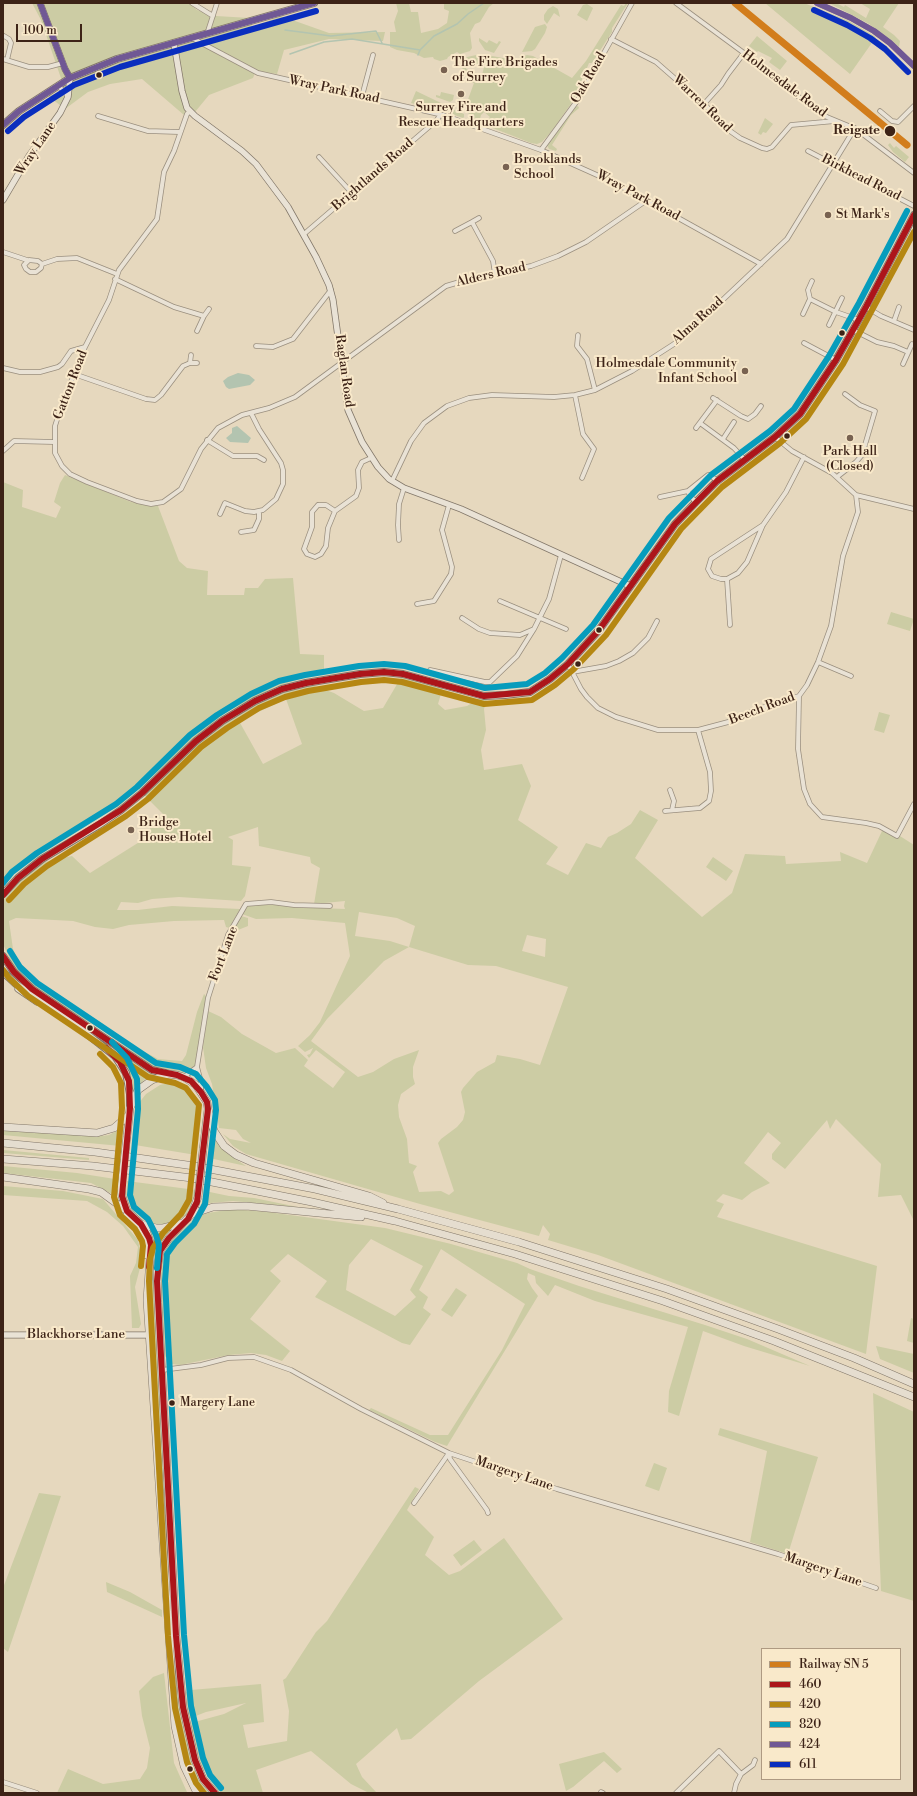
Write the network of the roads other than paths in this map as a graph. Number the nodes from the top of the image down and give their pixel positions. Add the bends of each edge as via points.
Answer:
1 (40, 3) edge
2 (192, 3) edge
3 (217, 3) edge
4 (314, 3) edge
5 (632, 3) edge
6 (676, 3) edge
7 (817, 3) edge
8 (213, 16) junction
9 (207, 34) junction
10 (4, 36) dead end
11 (192, 38) junction
12 (611, 39) junction
13 (174, 43) junction
14 (744, 53) junction
15 (373, 55) dead end
16 (5, 59) edge
17 (63, 63) junction
18 (914, 66) edge
19 (70, 78) junction
20 (58, 86) junction
21 (362, 96) junction
22 (68, 97) junction
23 (704, 104) junction
24 (914, 106) edge
25 (190, 111) junction
26 (880, 111) dead end
27 (440, 114) junction
28 (98, 116) dead end
29 (836, 121) junction
30 (3, 125) edge
31 (855, 128) junction
32 (179, 132) junction
33 (541, 150) junction
34 (808, 151) dead end
35 (319, 157) dead end
36 (834, 164) junction
37 (914, 174) edge
38 (352, 193) junction
39 (3, 200) edge
40 (647, 200) junction
41 (914, 206) edge
42 (479, 218) dead end
43 (913, 218) edge
44 (472, 222) junction
45 (455, 231) dead end
46 (304, 234) junction
47 (3, 252) edge
48 (27, 260) junction
49 (42, 264) junction
50 (761, 264) junction
51 (117, 274) junction
52 (495, 274) junction
53 (115, 279) junction
54 (812, 281) dead end
55 (331, 290) junction
56 (842, 298) dead end
57 (810, 299) junction
58 (866, 307) junction
59 (900, 307) dead end
60 (209, 309) dead end
61 (836, 312) junction
62 (803, 314) dead end
63 (204, 316) junction
64 (859, 320) junction
65 (894, 322) junction
66 (829, 325) dead end
67 (853, 330) junction
68 (914, 330) edge
69 (197, 331) dead end
70 (578, 335) dead end
71 (804, 343) dead end
72 (912, 344) dead end
73 (256, 346) dead end
74 (85, 347) junction
75 (908, 352) junction
76 (191, 355) dead end
77 (836, 360) junction
78 (190, 363) junction
79 (197, 363) dead end
80 (342, 363) junction
81 (903, 364) dead end
82 (3, 368) edge
83 (74, 374) junction
84 (595, 390) junction
85 (845, 394) dead end
86 (575, 395) junction
87 (761, 406) dead end
88 (252, 413) junction
89 (734, 422) dead end
90 (700, 423) junction
91 (696, 428) dead end
92 (775, 437) junction
93 (723, 439) junction
94 (207, 440) junction
95 (54, 442) junction
96 (3, 450) edge
97 (804, 457) junction
98 (371, 458) junction
99 (264, 460) dead end
100 (745, 460) junction
101 (837, 477) junction
102 (582, 478) dead end
103 (392, 481) junction
104 (717, 481) junction
105 (404, 488) junction
106 (688, 491) junction
107 (856, 495) junction
108 (660, 497) dead end
109 (696, 502) junction
110 (449, 505) junction
111 (914, 509) edge
112 (259, 511) junction
113 (335, 511) junction
114 (220, 514) dead end
115 (763, 524) junction
116 (241, 532) dead end
117 (399, 540) dead end
118 (561, 555) junction
119 (727, 579) junction
120 (630, 586) junction
121 (500, 601) dead end
122 (417, 604) dead end
123 (540, 617) junction
124 (462, 618) dead end
125 (657, 621) dead end
126 (730, 625) dead end
127 (534, 629) junction
128 (566, 629) dead end
129 (818, 662) junction
130 (568, 664) junction
131 (430, 670) dead end
132 (572, 672) junction
133 (851, 676) dead end
134 (799, 696) junction
135 (698, 730) junction
136 (670, 790) dead end
137 (914, 804) edge
138 (672, 810) junction
139 (666, 811) dead end
140 (3, 894) edge
141 (330, 906) dead end
142 (3, 956) edge
143 (3, 972) edge
144 (3, 976) edge
145 (86, 1034) junction
146 (197, 1067) junction
147 (169, 1074) junction
148 (184, 1077) junction
149 (201, 1092) junction
150 (208, 1109) junction
151 (130, 1112) junction
152 (3, 1127) edge
153 (3, 1143) edge
154 (3, 1159) edge
155 (3, 1177) edge
156 (110, 1198) junction
157 (398, 1209) junction
158 (128, 1211) junction
159 (192, 1214) junction
160 (395, 1221) junction
161 (183, 1223) junction
162 (140, 1224) junction
163 (148, 1273) junction
164 (3, 1335) edge
165 (150, 1335) junction
166 (162, 1370) junction
167 (914, 1384) edge
168 (914, 1397) edge
169 (449, 1453) junction
170 (414, 1503) dead end
171 (488, 1513) dead end
172 (876, 1588) dead end
173 (755, 1760) dead end
174 (741, 1774) junction
175 (3, 1782) edge
176 (37, 1793) edge
177 (198, 1793) edge
178 (215, 1793) edge
179 (676, 1793) edge
180 (734, 1793) edge

1 - 17 street
2 - 8 street
3 - 8 street
4 - 9 main road
5 - 12 street, Oak Road
6 - 14 street, Holmesdale Road
7 - 18 street via 874,31
8 - 9 street
9 - 11 main road
10 - 16 street via 11,43
11 - 13 main road
11 - 21 street, Wray Park Road via 258,73
12 - 23 street, Warren Road via 656,62
12 - 33 street, Oak Road via 577,101
13 - 19 main road via 117,59
13 - 25 street, Raglan Road via 182,91
14 - 23 street
14 - 29 street, Holmesdale Road via 814,109
15 - 21 street
16 - 17 street via 29,67
17 - 19 street
19 - 20 main road
19 - 22 street, Wray Lane
20 - 22 street
20 - 30 main road via 19,111
21 - 27 street, Wray Park Road
22 - 39 street, Wray Lane
23 - 29 street, Warren Road via 730,131 767,149 775,144 788,126
24 - 26 street via 898,122 892,121
25 - 32 street, Gatton Road
25 - 46 street, Raglan Road via 248,156 279,194
27 - 33 street, Wray Park Road
27 - 38 street, Brightlands Road via 437,120
28 - 32 street via 148,131
29 - 31 street, Holmesdale Road
31 - 36 street, Alma Road
31 - 37 street, Holmesdale Road
32 - 51 street, Gatton Road via 163,176 157,219 133,248
33 - 40 street, Wray Park Road
34 - 36 street, Birkhead Road
35 - 38 street
36 - 41 street, Birkhead Road
36 - 50 street, Alma Road via 793,231
38 - 46 street, Brightlands Road
40 - 50 street, Wray Park Road
40 - 52 street, Alders Road via 586,242 558,256 531,266
42 - 44 street
43 - 58 main road
44 - 45 street
44 - 52 street via 493,261
46 - 55 street, Raglan Road
47 - 48 street
48 - 49 street
48 - 49 street via 24,265 30,272 39,270
49 - 51 street via 57,259 77,258
50 - 84 street, Alma Road via 674,344 632,371
51 - 53 street, Gatton Road
52 - 80 street, Alders Road via 446,286
53 - 63 street via 167,304
53 - 74 street, Gatton Road via 109,300
54 - 57 street via 808,290
55 - 73 street via 293,339 273,347
55 - 80 street, Raglan Road
56 - 61 street
57 - 61 street
57 - 62 street
58 - 64 main road
58 - 65 street
59 - 65 street
60 - 63 street
61 - 64 street
61 - 66 street
63 - 69 street
64 - 67 main road
65 - 68 street
67 - 75 street
67 - 77 main road
70 - 84 street via 577,346 587,359
71 - 77 street
72 - 75 street
74 - 82 street via 71,351 58,367 40,372 20,372
74 - 83 street, Gatton Road
75 - 81 street
76 - 78 street
77 - 92 main road via 800,414
78 - 79 street
78 - 83 street via 183,366 161,395 154,400
80 - 88 street, Gatton Road via 295,397
80 - 98 street, Raglan Road via 348,410
83 - 95 street, Gatton Road via 57,418
84 - 86 street, Alma Road
85 - 101 street via 860,406 876,411 860,459
86 - 102 street via 583,434 594,449
86 - 103 street, Alma Road via 492,395 469,398 447,406 424,423 410,441
87 - 90 street via 748,419 715,399
88 - 94 street, Gatton Road via 218,428
88 - 112 street via 281,464 284,478 276,499
89 - 93 street
90 - 91 street
90 - 93 street
92 - 97 street
92 - 100 main road
93 - 100 street
94 - 95 street, Gatton Road via 181,489 163,502 151,504 137,501 70,474 57,459
94 - 99 street via 233,456 257,456
95 - 96 street via 14,440
97 - 101 street
97 - 115 street via 786,492
98 - 103 street, Raglan Road
98 - 113 street via 362,462 358,470 359,488 356,496
100 - 104 main road
101 - 107 street
103 - 105 street, Raglan Road
104 - 106 street via 708,475
104 - 109 main road
105 - 110 street, Raglan Road
105 - 117 street via 399,504
106 - 108 street
106 - 109 street
107 - 111 street
107 - 129 street, Beech Road via 858,512 843,556 831,626
109 - 120 main road via 675,524
110 - 118 street, Raglan Road
110 - 122 street via 442,530 452,567 451,574 434,601
112 - 114 street via 245,511 225,503
112 - 116 street via 259,519 254,530
113 - 113 street via 328,528 324,550 314,556 307,554 304,549 312,526 313,509 321,504
115 - 119 street via 747,562 738,573
115 - 119 street via 711,559 708,569 712,576
118 - 120 street, Raglan Road
118 - 123 street via 549,599
119 - 126 street
120 - 130 main road via 599,630
121 - 123 street
123 - 127 street
123 - 128 street
124 - 127 street via 490,633 520,635
125 - 132 street via 648,638 633,653 606,666
127 - 131 street via 516,656 490,682
129 - 133 street
129 - 134 street, Beech Road
130 - 132 street, Beech Road
130 - 140 main road via 530,692 506,696 484,696 403,674 384,672 282,689 255,701 222,721 196,741 121,810 42,859
132 - 135 street, Beech Road via 587,697 607,713 658,730
134 - 135 street, Beech Road via 755,710 732,721
134 - 137 street via 798,749 804,790 810,804 822,817 879,826 896,836
135 - 138 street via 710,772 709,801 700,808
136 - 138 street via 674,801
138 - 139 street
141 - 146 street, Fort Lane via 271,902 246,904 228,936 208,998
142 - 147 main road via 14,972 38,994 152,1070
143 - 145 main road
144 - 145 street
145 - 151 main road via 120,1062 129,1081
146 - 148 street
146 - 149 street, Fort Lane
147 - 148 highway
147 - 151 highway via 142,1086 135,1095
148 - 149 highway
149 - 150 highway
150 - 157 highway via 214,1131 224,1146 236,1155 271,1168 369,1196
150 - 159 highway, bridge via 198,1197
151 - 152 highway via 114,1128 97,1134
151 - 158 highway, bridge via 121,1188
153 - 157 highway via 95,1152 194,1166
154 - 160 highway via 93,1166 192,1178
155 - 156 highway via 89,1189
156 - 158 highway
156 - 163 highway via 143,1235
157 - 167 highway via 667,1289 806,1340
158 - 162 highway
159 - 160 highway via 213,1208 246,1206
159 - 161 highway
160 - 168 highway via 523,1256 670,1303
161 - 162 highway via 163,1228
161 - 166 highway via 160,1251 158,1260
162 - 163 highway via 147,1233 151,1245
163 - 165 highway via 146,1300
164 - 165 street, Blackhorse Lane
165 - 177 highway via 175,1726 184,1766
166 - 169 street, Margery Lane via 201,1365 228,1358 254,1357 291,1370
166 - 178 highway via 176,1636 183,1707 195,1760 204,1779
169 - 170 street
169 - 171 street via 450,1459
169 - 172 street, Margery Lane via 572,1493 778,1554
173 - 174 street via 753,1765
174 - 179 street via 719,1751
174 - 180 street
175 - 176 street

